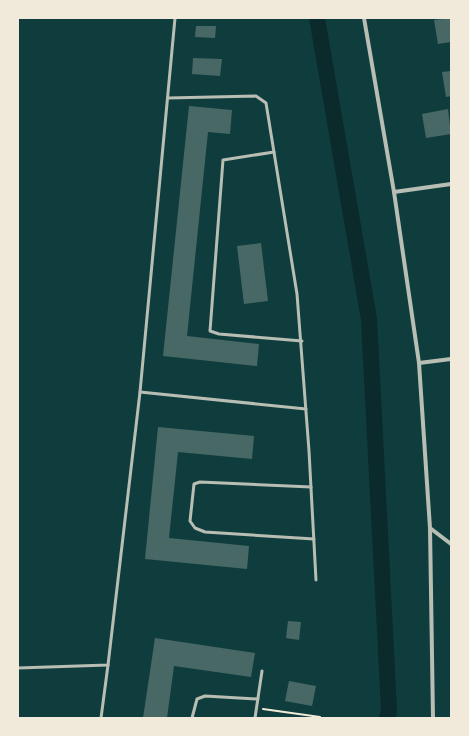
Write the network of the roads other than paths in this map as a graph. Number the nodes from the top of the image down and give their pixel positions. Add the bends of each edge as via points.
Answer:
1 (175, 18) edge
2 (364, 18) edge
3 (168, 98) junction
4 (274, 152) junction
5 (451, 184) edge
6 (394, 192) junction
7 (302, 341) junction
8 (451, 359) edge
9 (419, 363) junction
10 (140, 392) junction
11 (306, 409) junction
12 (311, 487) junction
13 (430, 528) junction
14 (314, 539) junction
15 (451, 544) edge
16 (316, 580) dead end
17 (108, 665) junction
18 (18, 668) edge
19 (262, 672) dead end
20 (258, 699) junction
21 (101, 718) edge
22 (192, 718) edge
23 (255, 718) edge
24 (432, 718) edge

1 - 3 lane
2 - 6 street
3 - 4 lane via 256,96 266,103
3 - 10 lane
4 - 7 lane
4 - 7 lane via 223,160 210,331 219,334
5 - 6 street
6 - 9 street
7 - 11 lane
8 - 9 street
9 - 13 street
10 - 11 lane
10 - 17 lane
11 - 12 lane
12 - 14 lane
12 - 14 lane via 194,484 190,521 195,528 205,532
13 - 15 street
13 - 24 street
14 - 16 lane
17 - 18 lane
17 - 21 lane
19 - 20 lane
20 - 22 lane via 205,696 197,699
20 - 23 lane

